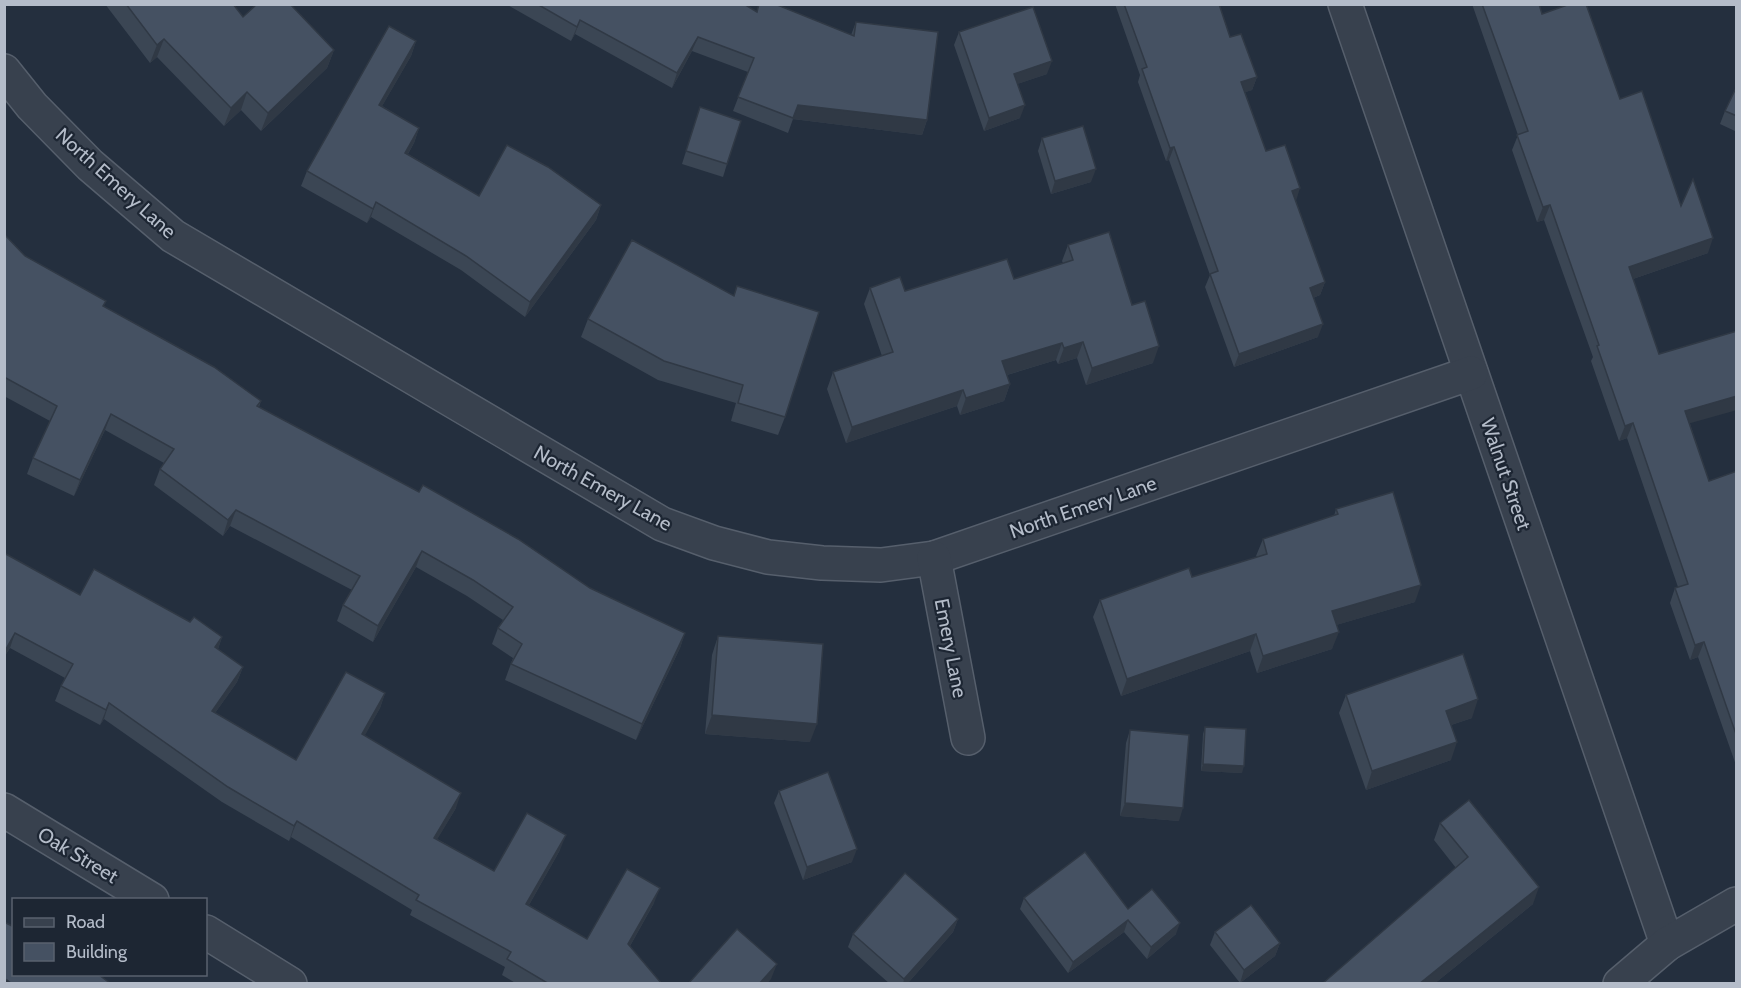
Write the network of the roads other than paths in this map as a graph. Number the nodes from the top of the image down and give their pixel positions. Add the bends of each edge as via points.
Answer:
1 (1345, 4) edge
2 (4, 71) edge
3 (1471, 373) junction
4 (934, 558) junction
5 (968, 738) dead end
6 (4, 810) edge
7 (149, 898) edge
8 (1737, 904) edge
9 (207, 933) edge
10 (1667, 944) junction
11 (290, 984) edge
12 (1620, 984) edge

1 - 3 street, Walnut Street
2 - 4 street, North Emery Lane via 90,165 173,236 662,524 768,557 881,565
3 - 4 street, North Emery Lane
3 - 10 street, Walnut Street
4 - 5 street, Emery Lane
6 - 7 street, Oak Street
8 - 10 street
9 - 11 street
10 - 12 street

